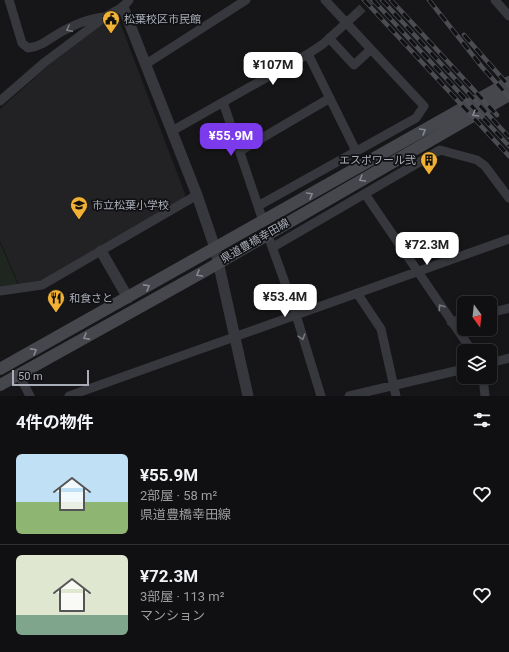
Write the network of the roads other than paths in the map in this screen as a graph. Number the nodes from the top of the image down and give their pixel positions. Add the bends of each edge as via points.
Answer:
1 (9, 0) edge
2 (246, 0) edge
3 (325, 0) edge
4 (495, 0) edge
5 (126, 3) edge
6 (356, 14) tunnel mouth
7 (509, 16) edge
8 (105, 17) junction
9 (346, 22) junction
10 (329, 38) junction
11 (370, 50) junction
12 (308, 54) junction
13 (146, 64) junction
14 (509, 82) edge
15 (509, 95) edge
16 (330, 98) junction
17 (0, 101) edge
18 (223, 102) junction
19 (172, 131) junction
20 (240, 151) junction
21 (356, 151) junction
22 (365, 194) junction
23 (197, 195) junction
24 (509, 198) edge
25 (258, 206) junction
26 (263, 222) junction
27 (267, 234) junction
28 (509, 239) edge
29 (273, 247) junction
30 (216, 248) junction
31 (101, 251) junction
32 (218, 262) junction
33 (418, 272) junction
34 (0, 291) edge
35 (356, 293) junction
36 (128, 298) junction
37 (509, 308) edge
38 (497, 311) edge
39 (295, 314) junction
40 (457, 321) edge
41 (451, 322) junction
42 (234, 337) junction
43 (467, 344) edge
44 (509, 358) edge
45 (497, 361) edge
46 (0, 369) edge
47 (457, 371) edge
48 (19, 375) junction
49 (484, 384) edge
50 (0, 385) edge
51 (393, 385) junction
52 (30, 396) edge
53 (69, 396) edge
54 (248, 396) edge
55 (321, 396) edge
56 (348, 396) edge
57 (396, 396) edge
58 (485, 396) edge

8 -> 1 street via 94,17 28,48 22,42
2 - 13 street
3 - 9 street
4 - 7 street
5 - 8 street
5 - 13 street
6 - 9 street
8 - 17 street via 45,62
9 - 10 street
9 - 11 street
10 - 11 street via 354,65
10 - 12 street
11 - 21 street via 424,106 416,118
12 - 16 street
12 - 18 street
13 - 19 street
26 -> 14 main road, 県道豊橋幸田線
15 -> 27 main road, 県道豊橋幸田線
16 - 20 street
16 - 21 street
18 - 19 street
18 - 20 street
19 - 23 street
20 - 25 street
21 - 25 street
22 - 24 street via 440,150 477,160 485,166
22 - 29 street
22 - 33 street
23 - 30 street
23 - 31 street
25 - 26 street
26 - 30 main road, 県道豊橋幸田線
27 - 29 street
27 - 32 main road, 県道豊橋幸田線
28 - 33 street
29 - 39 street
30 - 32 street
36 -> 30 main road, 県道豊橋幸田線
31 - 34 street via 42,285
31 - 36 street
32 - 42 street
32 -> 48 main road, 県道豊橋幸田線
33 - 35 street
41 -> 33 street
35 - 39 street
35 - 51 street via 381,329
46 -> 36 main road, 県道豊橋幸田線
37 - 38 street
39 - 42 street
39 -> 55 street
40 - 41 street
41 - 43 street
42 - 53 street
42 - 54 street
44 - 45 street
47 - 51 street
48 - 50 main road, 県道豊橋幸田線
48 - 52 street
49 - 58 street
51 - 56 street
51 - 57 street

